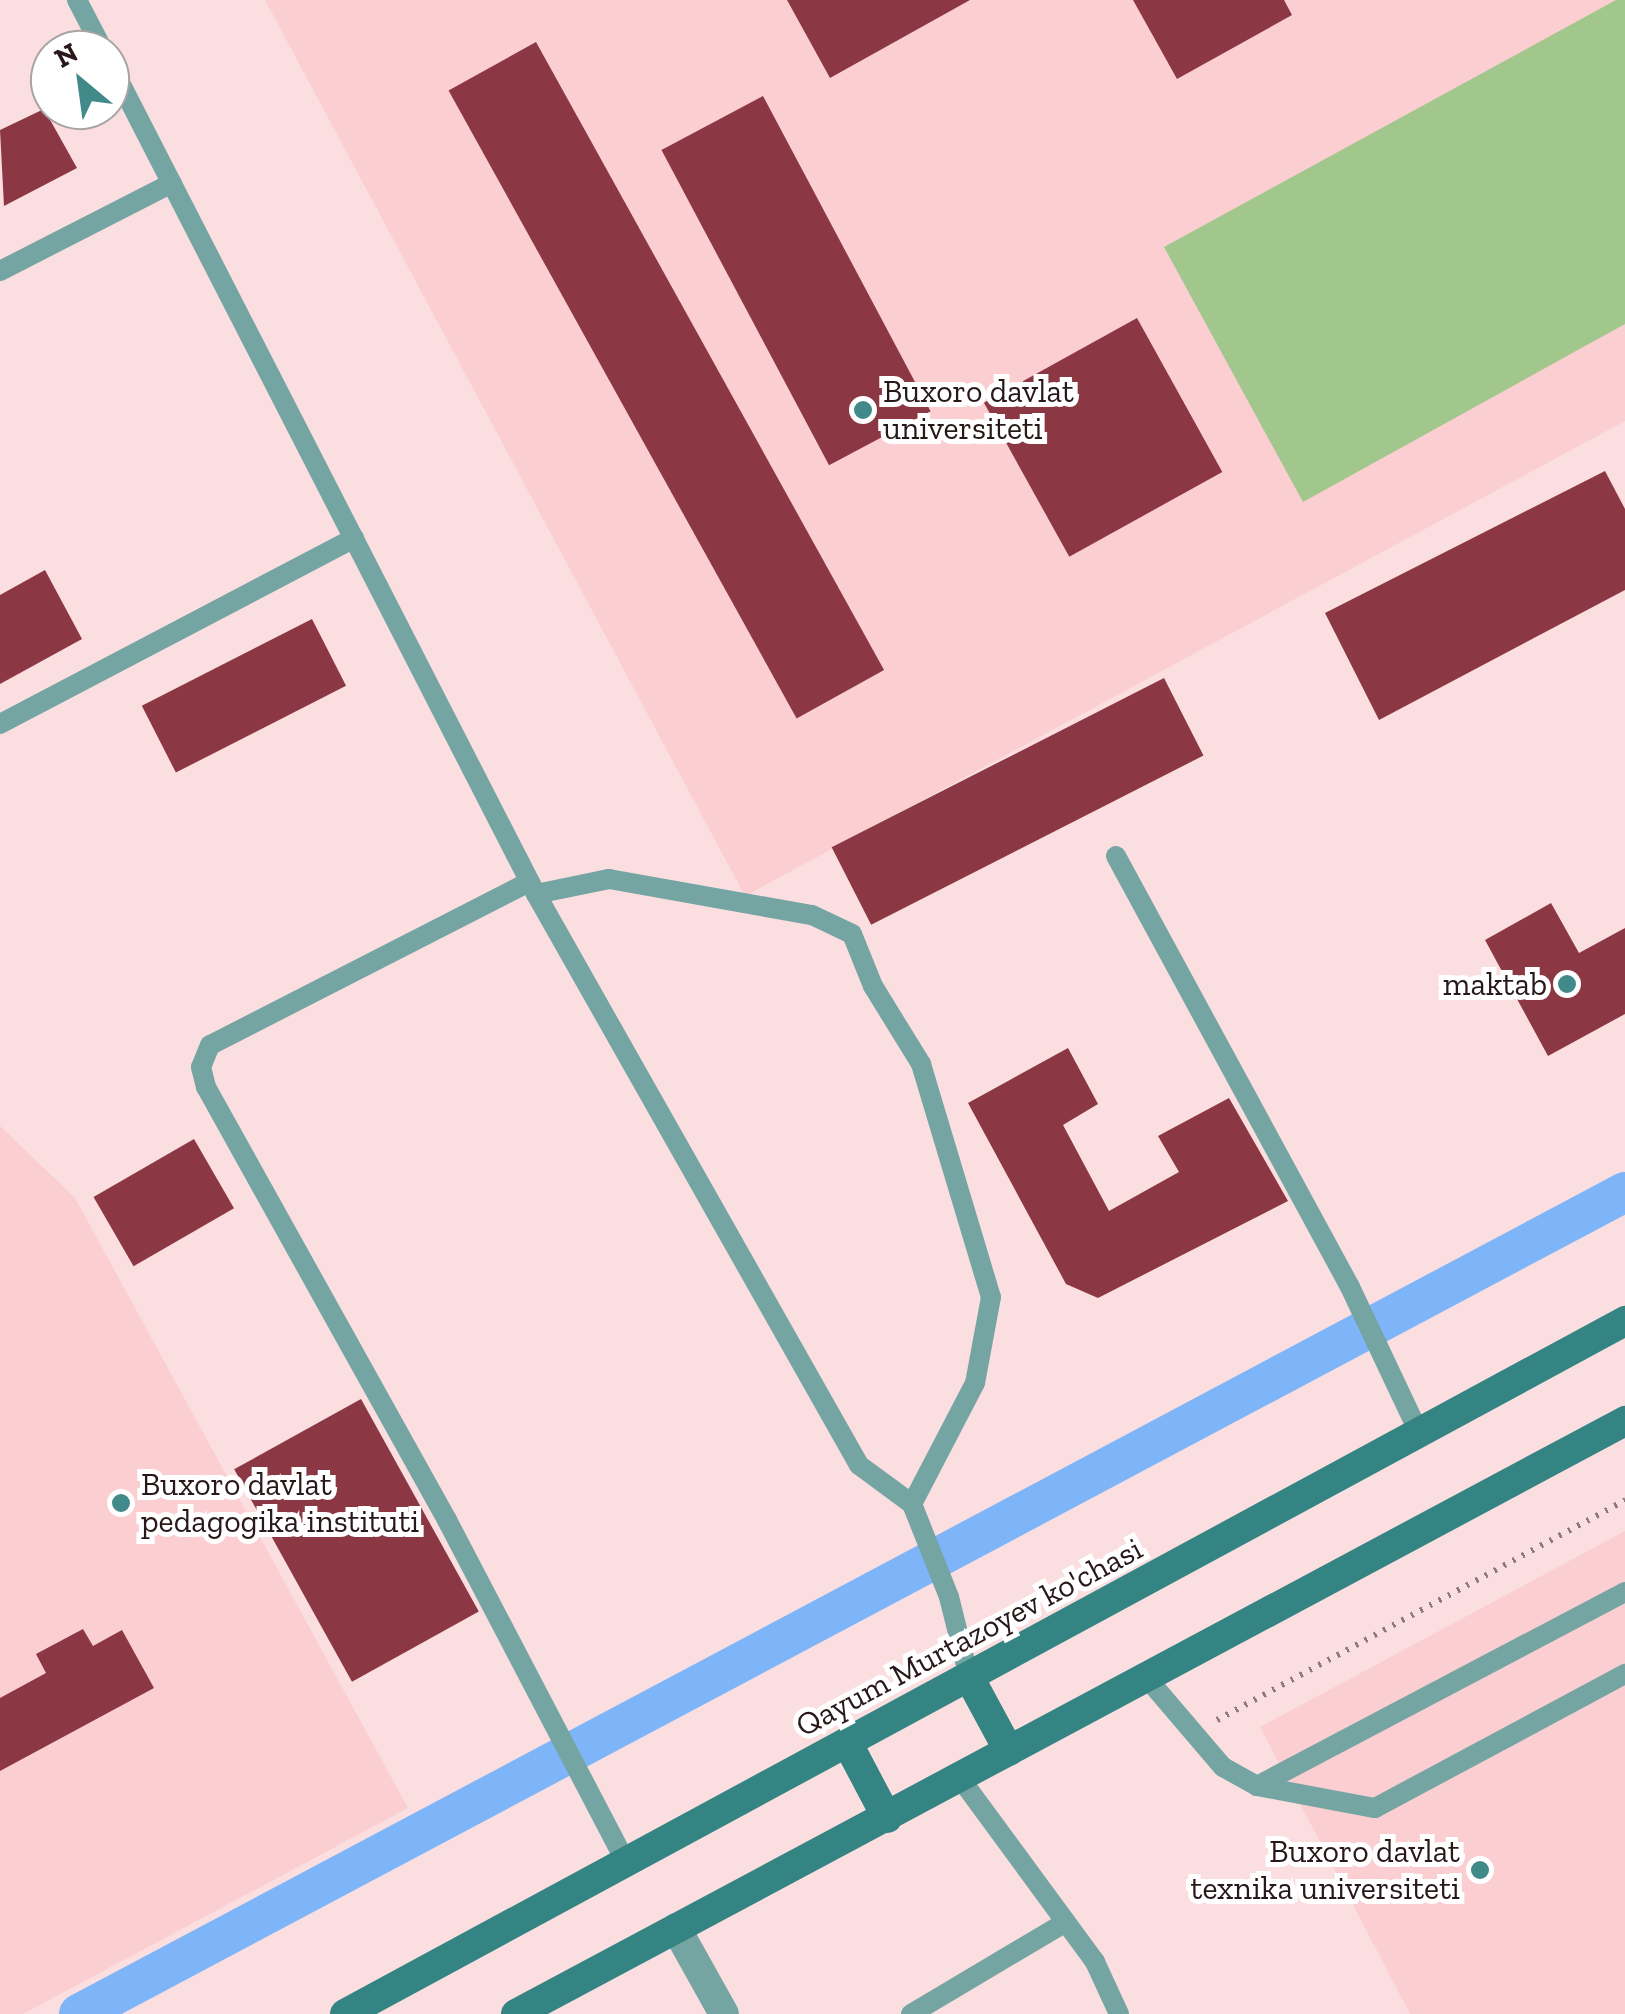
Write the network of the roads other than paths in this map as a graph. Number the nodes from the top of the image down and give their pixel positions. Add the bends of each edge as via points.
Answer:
1 (77, 0) edge
2 (93, 30) edge
3 (130, 102) edge
4 (172, 183) junction
5 (0, 270) edge
6 (354, 538) junction
7 (0, 724) edge
8 (1116, 856) dead end
9 (532, 888) junction
10 (1625, 1320) edge
11 (1625, 1420) edge
12 (1420, 1433) junction
13 (912, 1504) junction
14 (1625, 1592) edge
15 (1625, 1674) edge
16 (1146, 1677) junction
17 (969, 1678) junction
18 (847, 1742) junction
19 (1009, 1752) junction
20 (960, 1778) junction
21 (1257, 1786) junction
22 (887, 1818) junction
23 (628, 1864) junction
24 (1066, 1922) junction
25 (676, 1928) junction
26 (345, 2014) edge
27 (516, 2014) edge
28 (724, 2014) edge
29 (911, 2014) edge
30 (1119, 2014) edge

1 - 2 lane
3 - 4 lane
4 - 5 lane
4 - 6 lane
6 - 7 lane
6 - 9 lane
8 - 12 lane via 1350,1288
9 - 13 lane via 859,1465
9 - 13 lane via 609,879 812,915 852,934 873,986 921,1064 991,1297 975,1383
9 - 23 lane via 210,1045 201,1067 206,1087 447,1520
10 - 12 street, Qayum Murtazoyev ko'chasi
11 - 16 street
12 - 17 street, Qayum Murtazoyev ko'chasi
13 - 17 lane via 949,1597
14 - 21 lane
15 - 21 lane via 1376,1808
16 - 19 street
16 - 21 lane via 1223,1767
17 - 18 street, Qayum Murtazoyev ko'chasi
17 - 19 street
18 - 22 street
18 - 23 street, Qayum Murtazoyev ko'chasi
19 - 20 street
20 - 22 street
20 - 24 lane
22 - 25 street
23 - 26 street, Qayum Murtazoyev ko'chasi
24 - 29 lane
24 - 30 lane
25 - 27 street
25 - 28 street

